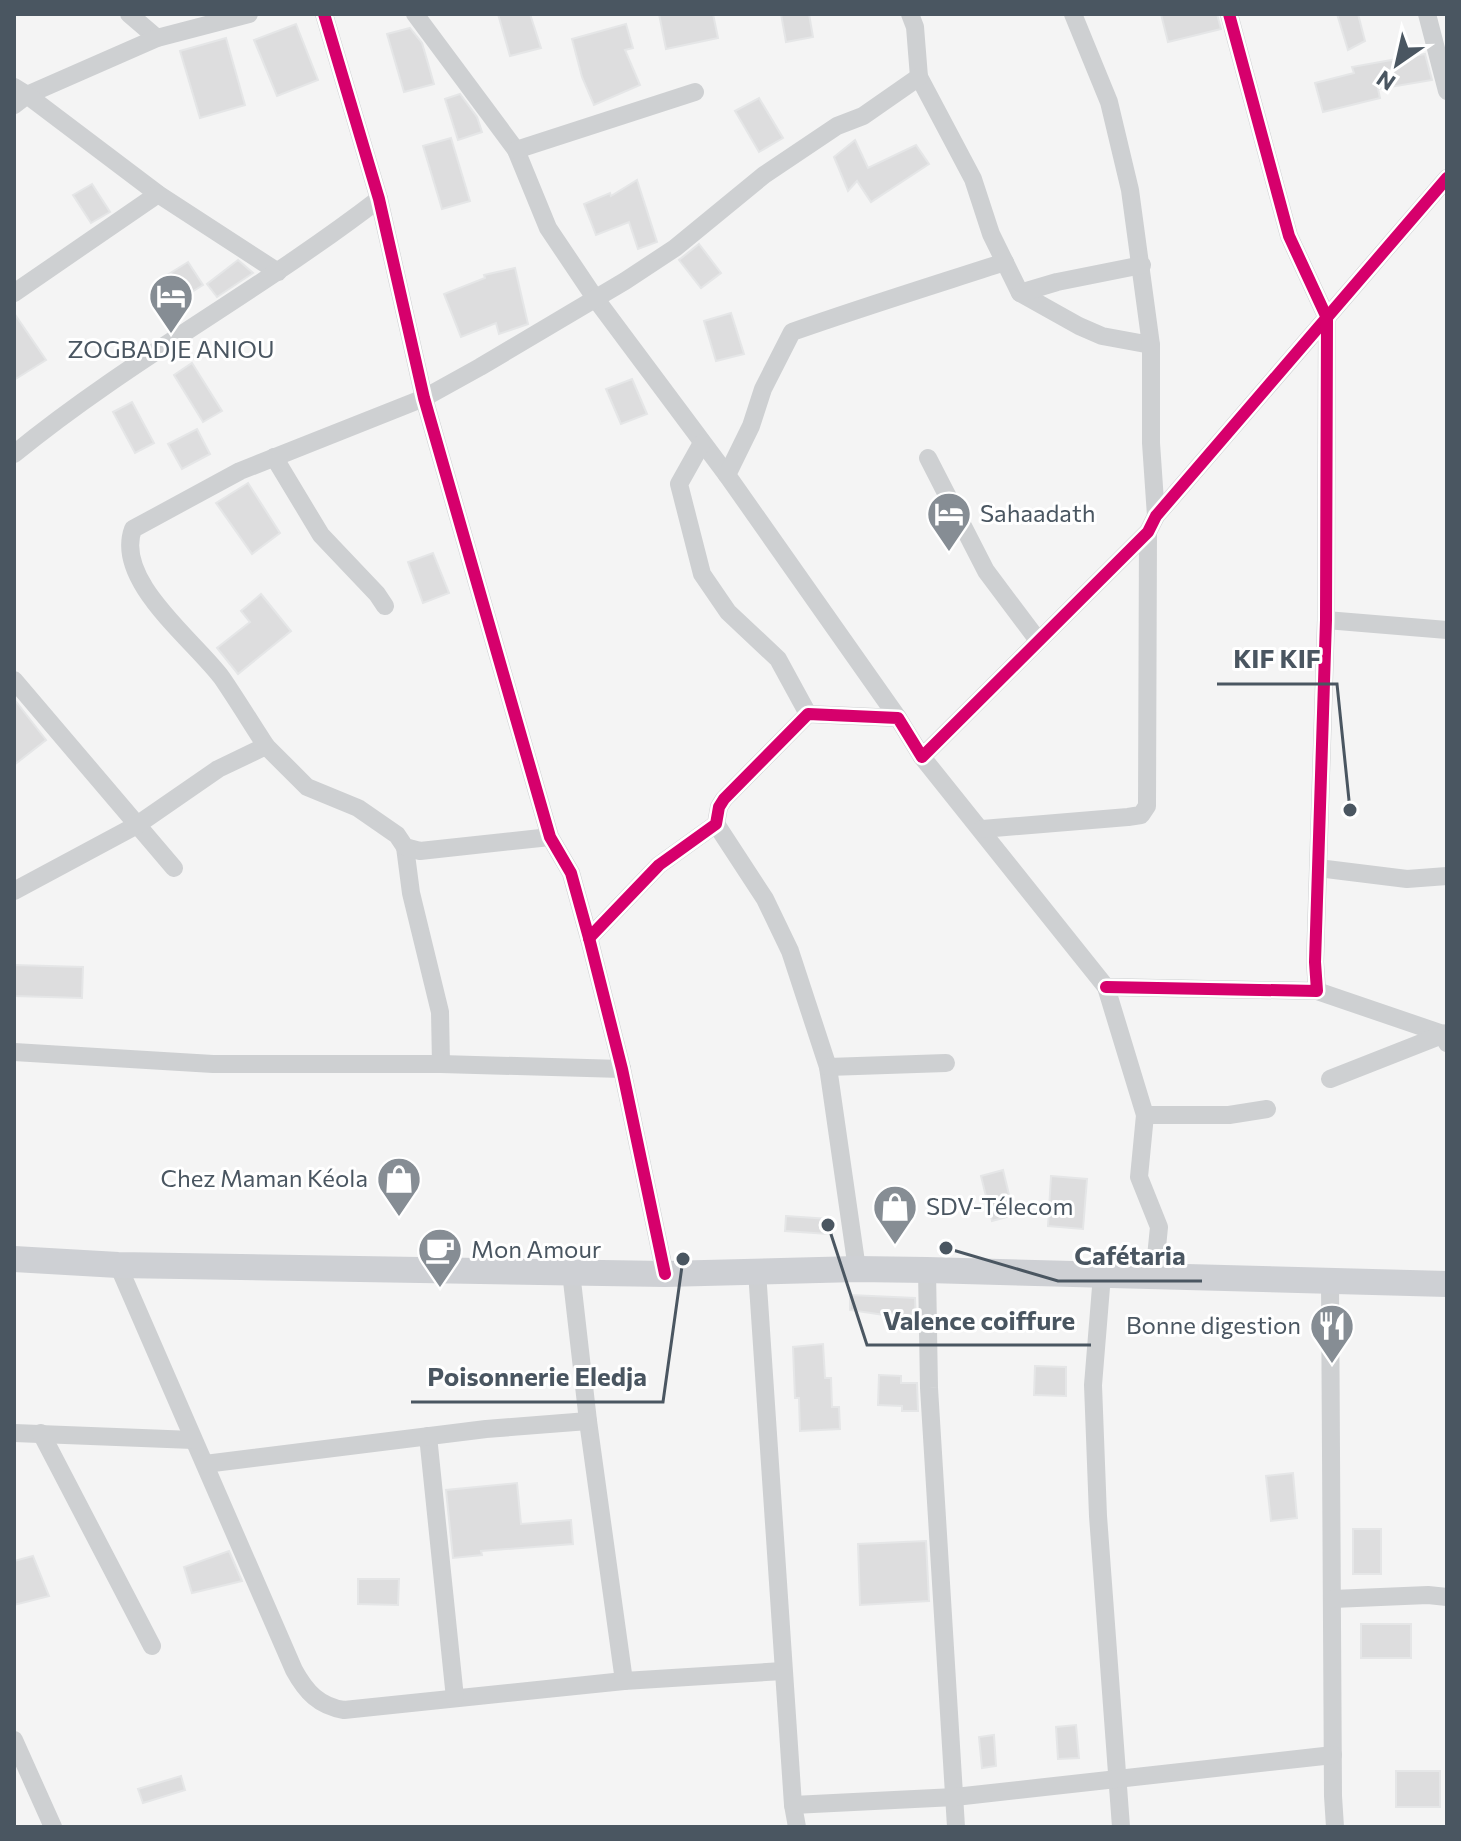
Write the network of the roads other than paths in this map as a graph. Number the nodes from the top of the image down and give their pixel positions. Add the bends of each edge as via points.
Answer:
1 (129, 14) edge
2 (249, 14) edge
3 (324, 14) edge
4 (415, 14) edge
5 (910, 14) edge
6 (1073, 14) edge
7 (1229, 14) edge
8 (1427, 14) edge
9 (157, 38) junction
10 (919, 77) junction
11 (1447, 91) edge
12 (695, 92) dead end
13 (18, 95) edge
14 (516, 150) junction
15 (1447, 178) edge
16 (158, 194) junction
17 (379, 199) junction
18 (1005, 262) junction
19 (1142, 265) junction
20 (278, 272) junction
21 (14, 293) edge
22 (1020, 293) junction
23 (595, 298) junction
24 (1327, 318) junction
25 (1151, 345) junction
26 (424, 398) junction
27 (702, 443) junction
28 (14, 454) edge
29 (274, 457) junction
30 (928, 458) dead end
31 (727, 475) junction
32 (1152, 524) junction
33 (385, 606) dead end
34 (1326, 620) junction
35 (1447, 630) edge
36 (1037, 639) junction
37 (14, 680) edge
38 (808, 714) junction
39 (898, 718) junction
40 (266, 746) junction
41 (922, 757) junction
42 (716, 824) junction
43 (137, 825) junction
44 (982, 829) junction
45 (550, 837) junction
46 (405, 847) junction
47 (174, 868) dead end
48 (1318, 868) junction
49 (1447, 876) edge
50 (14, 891) edge
51 (589, 938) junction
52 (1106, 987) junction
53 (1317, 991) junction
54 (1446, 1037) edge
55 (14, 1052) edge
56 (946, 1063) dead end
57 (441, 1064) junction
58 (828, 1067) junction
59 (622, 1069) junction
60 (1330, 1079) dead end
61 (1267, 1109) dead end
62 (1145, 1115) junction
63 (14, 1259) edge
64 (118, 1265) junction
65 (857, 1269) junction
66 (927, 1270) junction
67 (757, 1271) junction
68 (571, 1272) junction
69 (665, 1274) junction
70 (1102, 1275) junction
71 (1154, 1277) junction
72 (1330, 1280) junction
73 (1447, 1284) edge
74 (588, 1421) junction
75 (14, 1433) edge
76 (41, 1433) junction
77 (428, 1436) junction
78 (193, 1440) junction
79 (205, 1464) junction
80 (1447, 1597) edge
81 (1333, 1599) junction
82 (152, 1646) dead end
83 (783, 1671) junction
84 (624, 1681) junction
85 (455, 1698) junction
86 (14, 1740) edge
87 (1333, 1755) junction
88 (1116, 1778) junction
89 (955, 1797) junction
90 (793, 1805) junction
91 (53, 1827) edge
92 (797, 1827) edge
93 (956, 1827) edge
94 (1121, 1827) edge
95 (1335, 1827) edge

1 - 9 street
2 - 9 street
3 - 17 street
4 - 14 street
5 - 10 street
6 - 19 street via 1109,102
7 - 24 street via 1289,236
8 - 11 street
9 - 13 street
10 - 18 street via 973,179
10 - 23 street via 764,175 675,248
12 - 14 street
13 - 16 street
14 - 23 street via 548,228
15 - 24 street
16 - 20 street
16 - 21 street
17 - 20 street
17 - 26 street
18 - 22 street
18 - 31 street via 792,332
19 - 22 street
19 - 25 street
20 - 28 street via 87,397
22 - 25 street via 1102,336
23 - 26 street
23 - 27 street
24 - 32 street
24 - 34 street
25 - 32 street
26 - 29 street
26 - 45 street
27 - 31 street
27 - 38 street via 679,484 702,574 728,612 778,659
29 - 33 street via 321,535
29 - 40 street via 133,529 128,543 154,602 220,676
30 - 36 street via 986,571
31 - 39 street
32 - 36 street
32 - 44 street via 1147,806 1141,815 1128,817
34 - 35 street
34 - 48 street
36 - 41 street
37 - 43 street
38 - 39 street
38 - 42 street via 724,799
39 - 41 street
40 - 43 street via 218,769
40 - 46 street via 307,787 358,808 397,835
41 - 44 street
42 - 51 street via 659,865
42 - 58 street via 765,899 790,951
43 - 47 street
43 - 50 street
44 - 52 street
45 - 46 street via 420,851
45 - 51 street via 571,873
46 - 57 street via 440,1012
48 - 49 street via 1407,879
48 - 53 street
51 - 59 street
52 - 53 street
52 - 62 street
53 - 54 street
54 - 60 street
55 - 57 street via 213,1064
56 - 58 street
57 - 59 street
58 - 65 street
59 - 69 street
61 - 62 street via 1229,1115
62 - 71 street via 1139,1177 1159,1227
63 - 64 main road
64 - 68 main road
64 - 78 street
65 - 66 main road
65 - 67 main road
66 - 70 main road
66 - 89 street via 929,1388
67 - 69 main road
67 - 83 street
68 - 69 main road
68 - 74 street
70 - 71 main road
70 - 88 street via 1093,1385
71 - 72 main road
72 - 73 main road
72 - 81 street
74 - 77 street
74 - 84 street
75 - 76 street
76 - 78 street
76 - 82 street
77 - 79 street
77 - 85 street
78 - 79 street
79 - 85 street via 294,1670 310,1694 344,1710
80 - 81 street
81 - 87 street
83 - 84 street
83 - 90 street
84 - 85 street
86 - 91 street
87 - 88 street
87 - 95 street
88 - 89 street
88 - 94 street
89 - 90 street
89 - 93 street
90 - 92 street

